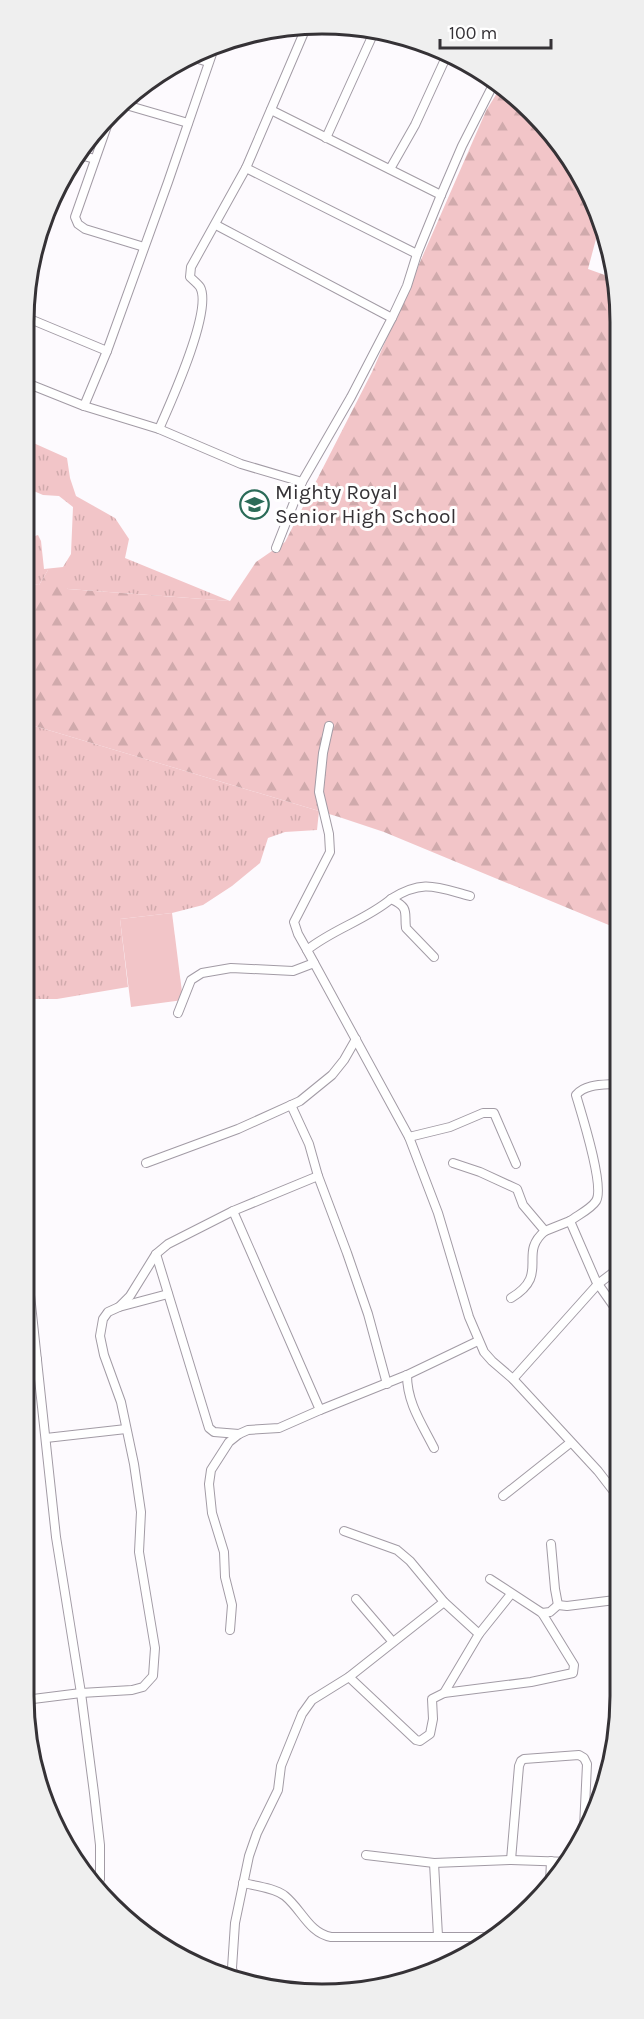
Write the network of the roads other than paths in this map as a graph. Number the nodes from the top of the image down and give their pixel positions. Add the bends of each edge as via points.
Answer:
1 (303, 35) edge
2 (371, 39) edge
3 (210, 57) edge
4 (203, 60) edge
5 (208, 62) junction
6 (444, 62) edge
7 (491, 89) edge
8 (131, 107) edge
9 (271, 110) junction
10 (188, 123) junction
11 (104, 135) edge
12 (326, 138) junction
13 (87, 157) edge
14 (95, 159) junction
15 (246, 168) junction
16 (390, 169) junction
17 (441, 195) junction
18 (216, 225) junction
19 (144, 248) junction
20 (417, 254) junction
21 (392, 318) junction
22 (34, 322) edge
23 (107, 351) junction
24 (34, 386) edge
25 (84, 406) junction
26 (159, 429) junction
27 (302, 482) junction
28 (276, 548) dead end
29 (329, 726) dead end
30 (470, 896) dead end
31 (391, 899) junction
32 (308, 950) junction
33 (434, 957) dead end
34 (314, 963) junction
35 (178, 1013) dead end
36 (356, 1039) junction
37 (610, 1084) edge
38 (291, 1105) junction
39 (409, 1137) junction
40 (146, 1163) dead end
41 (453, 1163) dead end
42 (516, 1164) dead end
43 (318, 1176) junction
44 (233, 1211) junction
45 (570, 1221) junction
46 (545, 1231) junction
47 (156, 1254) junction
48 (610, 1274) edge
49 (598, 1284) junction
50 (168, 1294) junction
51 (511, 1298) dead end
52 (610, 1301) edge
53 (118, 1307) junction
54 (34, 1331) edge
55 (478, 1341) junction
56 (37, 1359) junction
57 (34, 1360) edge
58 (407, 1375) junction
59 (513, 1379) junction
60 (391, 1382) junction
61 (407, 1391) junction
62 (320, 1410) junction
63 (126, 1429) junction
64 (238, 1434) junction
65 (46, 1438) junction
66 (570, 1443) junction
67 (434, 1448) dead end
68 (610, 1487) edge
69 (503, 1496) dead end
70 (344, 1531) dead end
71 (551, 1544) dead end
72 (490, 1579) dead end
73 (511, 1594) junction
74 (356, 1599) dead end
75 (610, 1601) edge
76 (444, 1602) junction
77 (558, 1605) junction
78 (542, 1613) junction
79 (230, 1630) dead end
80 (478, 1634) junction
81 (392, 1641) junction
82 (349, 1677) junction
83 (81, 1693) junction
84 (444, 1693) junction
85 (34, 1699) edge
86 (585, 1814) edge
87 (366, 1855) dead end
88 (511, 1860) junction
89 (551, 1861) junction
90 (558, 1861) edge
91 (434, 1863) junction
92 (551, 1871) edge
93 (100, 1879) edge
94 (243, 1883) junction
95 (438, 1936) junction
96 (481, 1937) edge
97 (232, 1970) edge

1 - 9 street
2 - 12 street
3 - 5 street
4 - 5 street
5 - 10 street
6 - 16 street
7 - 17 street
8 - 10 street
9 - 12 street
9 - 15 street
10 - 19 street
11 - 14 street
12 - 16 street
13 - 14 street
14 - 19 street via 75,217 78,224
15 - 18 street
15 - 20 street
16 - 17 street
17 - 20 street
18 - 21 street
18 - 26 street via 191,267 190,277 202,295 198,332
19 - 23 street
20 - 21 street
21 - 27 street
22 - 23 street
23 - 25 street
24 - 25 street
25 - 26 street
26 - 27 street via 241,464
27 - 28 street
29 - 32 street via 319,792 330,852 294,922
30 - 31 street via 418,886
31 - 32 street
31 - 33 street via 406,910 406,928
32 - 34 street
34 - 35 street via 293,971 231,968 202,973 190,980
34 - 36 street
36 - 38 street via 332,1075 306,1098
36 - 39 street
37 - 45 street via 590,1086 576,1095 595,1167 598,1197
38 - 40 street
38 - 43 street
39 - 42 street via 494,1113
39 - 55 street via 438,1213
41 - 46 street via 517,1189 523,1205
43 - 44 street
43 - 60 street
44 - 47 street
44 - 62 street
45 - 46 street
45 - 49 street
46 - 51 street via 534,1245 529,1284
47 - 50 street
47 - 53 street via 130,1296
48 - 49 street
49 - 52 street
49 - 59 street
50 - 53 street
50 - 64 street via 209,1428 221,1434
53 - 63 street via 103,1319 100,1336
54 - 56 street
55 - 58 street
55 - 59 street via 492,1361
56 - 57 street
56 - 65 street
58 - 60 street
58 - 61 street
59 - 66 street
60 - 61 street
60 - 62 street
61 - 67 street
62 - 64 street via 279,1428
63 - 65 street
63 - 83 street via 141,1512 139,1552 155,1665 153,1676 143,1687
64 - 79 street via 211,1470 209,1484 232,1605
65 - 83 street via 56,1537
66 - 68 street
66 - 69 street
70 - 76 street via 397,1551
71 - 77 street
72 - 73 street
73 - 78 street
73 - 80 street
74 - 81 street
75 - 77 street
76 - 80 street
76 - 81 street
77 - 78 street
78 - 84 street via 574,1665 573,1673
80 - 84 street
81 - 82 street
82 - 84 street via 420,1741 430,1734 434,1719 432,1699
82 - 94 street via 312,1700 302,1714 281,1766 278,1790 257,1833
83 - 85 street
83 - 93 street via 100,1845
86 - 88 street via 588,1764 584,1758 579,1755 524,1759 519,1766
87 - 91 street
88 - 89 street
88 - 91 street
89 - 90 street
89 - 92 street
91 - 95 street
94 - 95 street via 284,1896 321,1935
94 - 97 street via 235,1923
95 - 96 street

